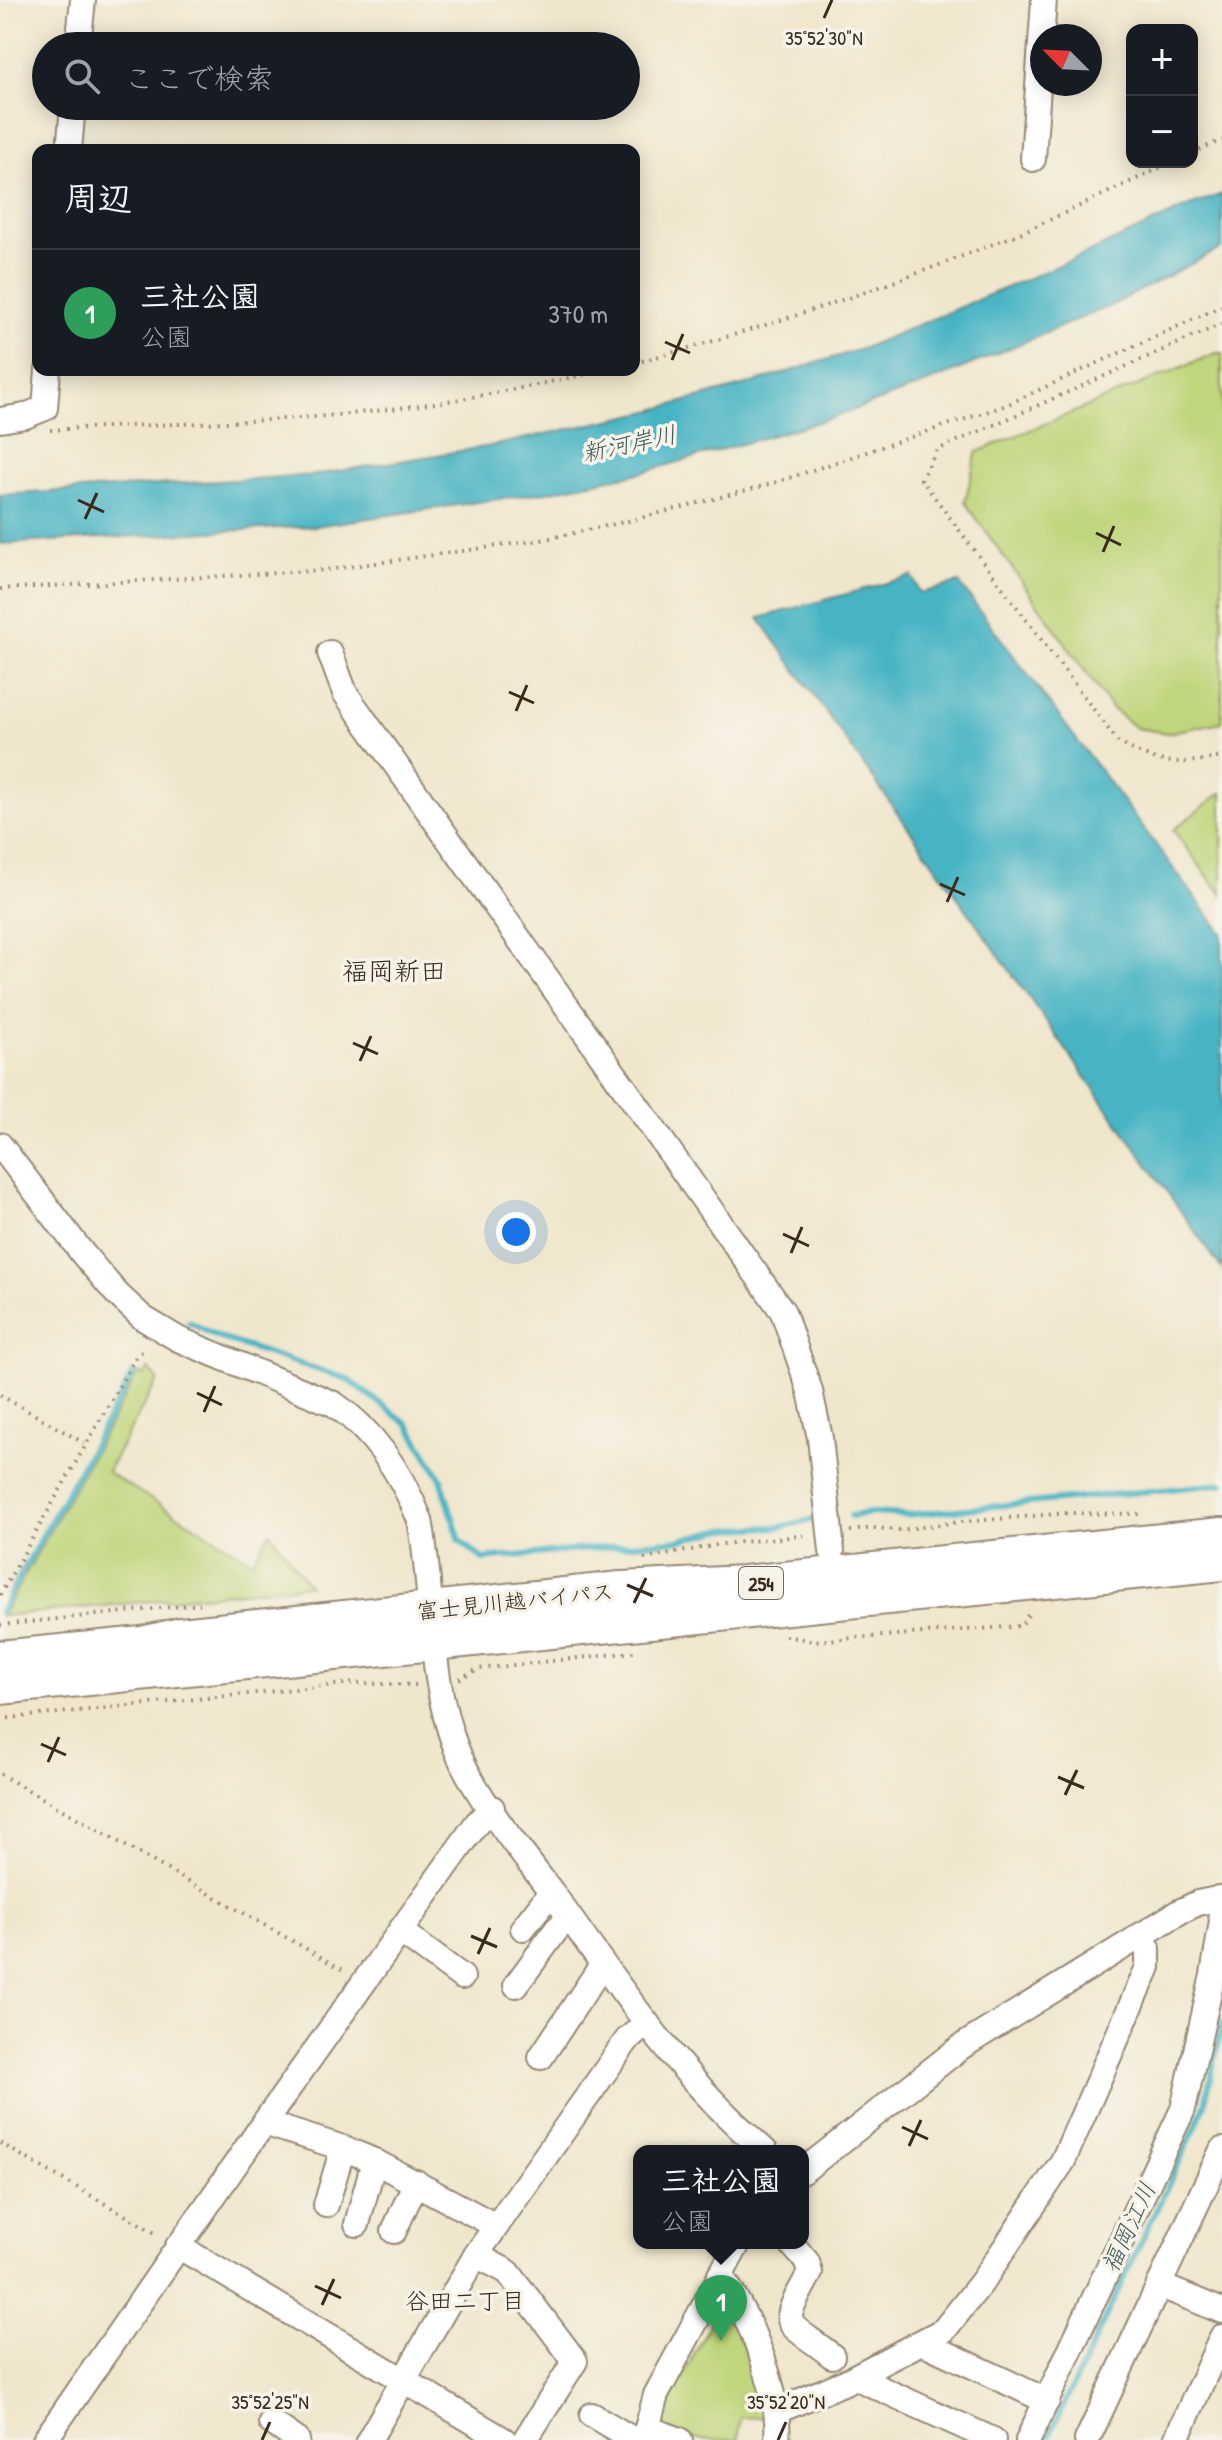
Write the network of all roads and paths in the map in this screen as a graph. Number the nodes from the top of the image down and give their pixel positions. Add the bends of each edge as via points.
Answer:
1 (83, 0) edge
2 (1044, 0) edge
3 (80, 32) edge
4 (72, 120) edge
5 (1222, 140) edge
6 (70, 144) edge
7 (1198, 150) edge
8 (1033, 159) dead end
9 (1160, 168) edge
10 (1222, 306) edge
11 (1222, 324) edge
12 (640, 361) edge
13 (48, 376) edge
14 (577, 376) edge
15 (0, 420) edge
16 (44, 431) dead end
17 (0, 589) edge
18 (330, 653) dead end
19 (1222, 757) edge
20 (0, 1145) edge
21 (146, 1348) dead end
22 (0, 1395) edge
23 (84, 1443) dead end
24 (1141, 1529) junction
25 (1222, 1536) edge
26 (841, 1541) junction
27 (1222, 1562) edge
28 (621, 1590) junction
29 (0, 1595) edge
30 (300, 1625) junction
31 (0, 1638) edge
32 (430, 1648) junction
33 (0, 1659) edge
34 (43, 1668) junction
35 (0, 1686) edge
36 (0, 1706) edge
37 (0, 1719) edge
38 (0, 1774) edge
39 (492, 1808) junction
40 (551, 1892) junction
41 (1220, 1898) edge
42 (569, 1918) junction
43 (523, 1928) dead end
44 (400, 1931) junction
45 (1141, 1935) junction
46 (602, 1965) junction
47 (462, 1977) dead end
48 (363, 1981) junction
49 (516, 1985) dead end
50 (647, 2023) junction
51 (541, 2057) dead end
52 (264, 2123) junction
53 (0, 2143) edge
54 (759, 2145) edge
55 (343, 2148) junction
56 (1222, 2150) edge
57 (374, 2161) junction
58 (809, 2166) edge
59 (416, 2182) junction
60 (326, 2205) dead end
61 (357, 2224) dead end
62 (496, 2226) junction
63 (394, 2231) dead end
64 (178, 2246) junction
65 (735, 2249) edge
66 (796, 2249) edge
67 (476, 2255) junction
68 (720, 2275) junction
69 (1159, 2285) junction
70 (1222, 2311) edge
71 (1222, 2337) edge
72 (922, 2342) junction
73 (832, 2356) dead end
74 (855, 2377) junction
75 (404, 2380) junction
76 (1047, 2401) junction
77 (777, 2411) junction
78 (592, 2415) dead end
79 (271, 2422) dead end
80 (641, 2436) edge
81 (45, 2440) edge
82 (297, 2440) edge
83 (369, 2440) edge
84 (504, 2440) edge
85 (525, 2440) edge
86 (680, 2440) edge
87 (777, 2440) edge
88 (993, 2440) edge
89 (1028, 2440) edge
90 (1087, 2440) edge
91 (1176, 2440) edge

1 - 3 street
2 - 8 street
4 - 6 street
5 - 7 path
9 - 12 path via 925,270 736,336
10 - 17 path via 1004,406 771,484 633,520 541,540 326,570
11 - 19 path via 937,450 921,479 1118,742 1163,762
13 - 15 street via 45,408
14 - 16 path via 451,401 301,418
18 - 26 street via 345,693 783,1312 810,1391
20 - 32 street via 83,1254 143,1318 178,1339 334,1404 367,1433 398,1474 420,1520
21 - 29 path via 136,1357
22 - 23 path
24 - 25 highway, 富士見川越バイパス / 254
24 - 26 highway
24 - 26 path via 1068,1513 900,1530 873,1528
24 - 28 highway, 富士見川越バイパス / 254 via 744,1584
26 - 28 highway via 706,1565
27 - 32 highway, 254 via 652,1620 612,1638
28 - 32 highway, 富士見川越バイパス / 254
30 - 31 highway, 254 via 250,1608
30 - 32 highway, 富士見川越バイパス / 254
30 - 34 highway, 富士見川越バイパス / 254 via 181,1636
32 - 34 highway, 富士見川越バイパス / 254
32 - 36 highway, 254 via 396,1667
32 - 37 path via 354,1683
32 - 39 street via 457,1750
33 - 34 highway, 富士見川越バイパス / 254
34 - 35 highway, 富士見川越バイパス / 254
38 - 48 path
39 - 40 street
39 - 44 street
40 - 42 street
40 - 43 street
41 - 45 street via 1198,1903
41 - 76 street via 1222,1921 1213,1975 1183,2109
42 - 46 street
42 - 49 street
44 - 47 street
44 - 48 street
45 - 58 street via 961,2047
45 - 72 street via 1148,1948 1148,1967 1063,2161 982,2282 944,2330
46 - 50 street
46 - 51 street
48 - 52 street
50 - 54 street via 692,2081
50 - 62 street via 627,2040
52 - 55 street
52 - 64 street
53 - 64 path
55 - 57 street
55 - 60 street
56 - 69 street
57 - 59 street
57 - 61 street
59 - 62 street
59 - 63 street
62 - 67 street
64 - 75 street
64 - 81 street
65 - 68 street
66 - 73 street via 810,2273 789,2310 789,2320 799,2334
67 - 75 street
67 - 85 street via 508,2272 575,2361
68 - 77 street via 753,2333
68 - 80 street via 656,2395
69 - 70 street
69 - 90 street
71 - 91 street
72 - 74 street
72 - 76 street
74 - 77 street
74 - 88 street
75 - 83 street
75 - 84 street
76 - 89 street
77 - 87 street
78 - 80 street
79 - 82 street
80 - 86 street

